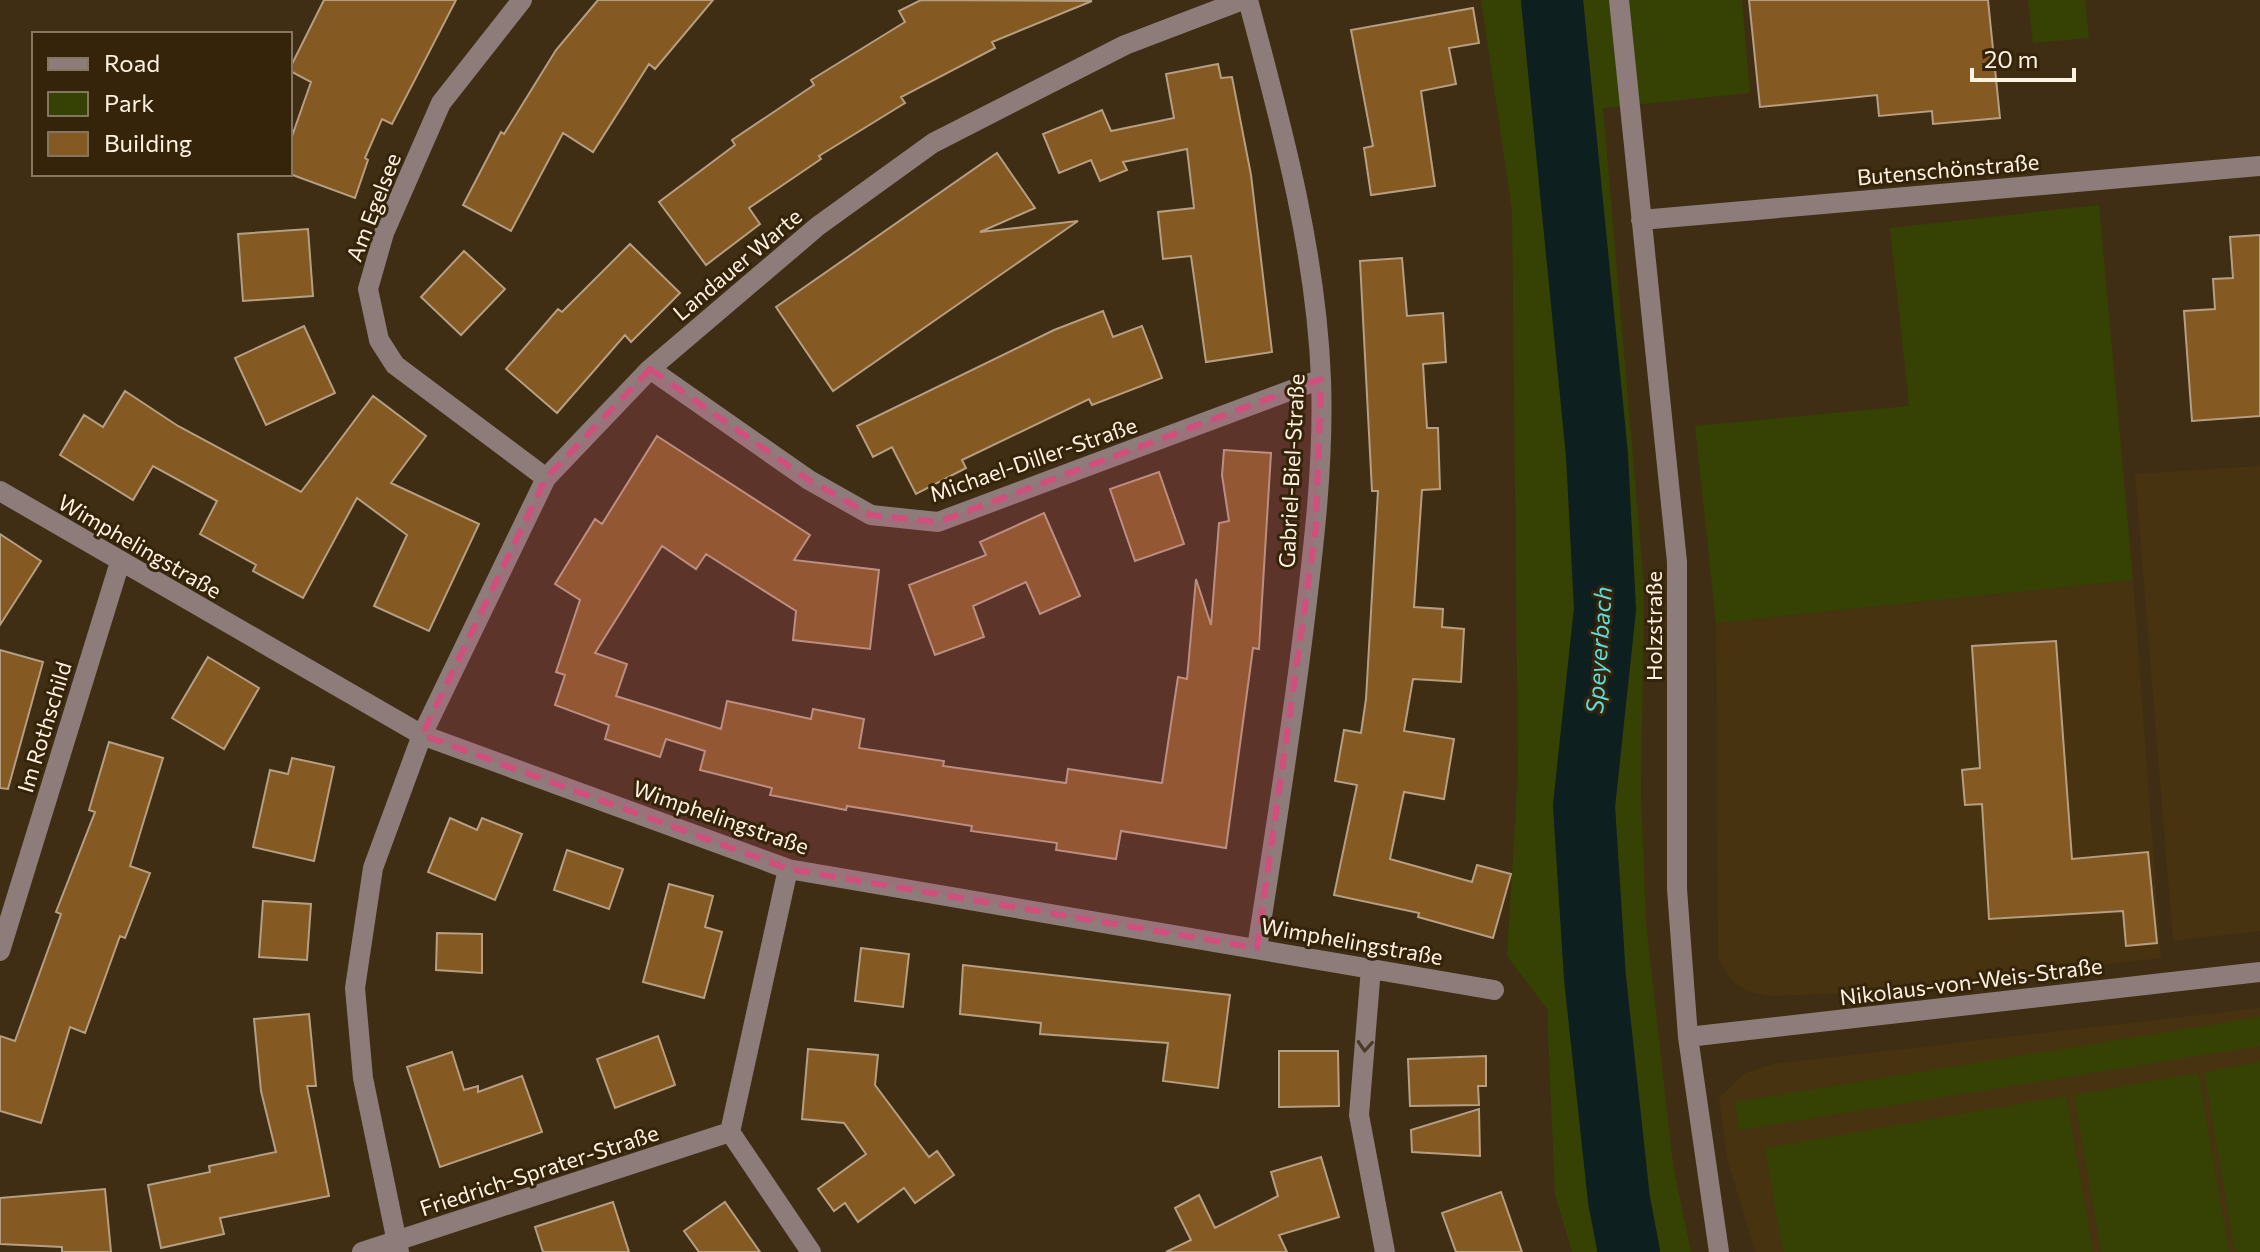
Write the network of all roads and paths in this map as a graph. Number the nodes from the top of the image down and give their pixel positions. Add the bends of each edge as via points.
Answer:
1 (522, 0) edge
2 (1246, 0) edge
3 (1619, 0) edge
4 (2260, 166) edge
5 (1641, 220) junction
6 (650, 369) junction
7 (1321, 379) junction
8 (546, 478) junction
9 (0, 491) edge
10 (120, 562) junction
11 (422, 735) junction
12 (788, 869) junction
13 (1257, 948) junction
14 (0, 951) edge
15 (1371, 968) junction
16 (2260, 972) edge
17 (1494, 990) dead end
18 (1688, 1037) junction
19 (730, 1132) junction
20 (398, 1247) edge
21 (1382, 1251) edge
22 (362, 1252) edge
23 (811, 1252) edge
24 (1719, 1252) edge

1 - 8 street, Am Egelsee via 441,103 384,233 368,289 379,340 395,365
2 - 6 street, Landauer Warte via 1125,45 933,143 818,226
2 - 7 street, Gabriel-Biel-Straße via 1283,130 1309,253
3 - 5 street, Holzstraße
4 - 5 street, Butenschönstraße
5 - 18 street, Holzstraße via 1677,562 1677,889
6 - 7 street, Michael-Diller-Straße via 809,480 871,515 938,522
6 - 8 street, Landauer Warte
7 - 13 street, Gabriel-Biel-Straße via 1316,528 1292,728
8 - 11 street, Landauer Warte
9 - 10 street, Wimphelingstraße
10 - 11 street, Wimphelingstraße
10 - 14 street, Im Rothschild
11 - 12 street, Wimphelingstraße
11 - 20 street, Landauer Warte via 373,868 355,988 363,1078
12 - 13 street, Wimphelingstraße
12 - 19 street
13 - 15 street, Wimphelingstraße
15 - 17 street, Wimphelingstraße
15 -> 21 street via 1359,1115
16 - 18 street, Nikolaus-von-Weis-Straße
18 - 24 street, Holzstraße
19 - 20 street, Friedrich-Sprater-Straße
19 - 23 street
20 - 22 street, Friedrich-Sprater-Straße

